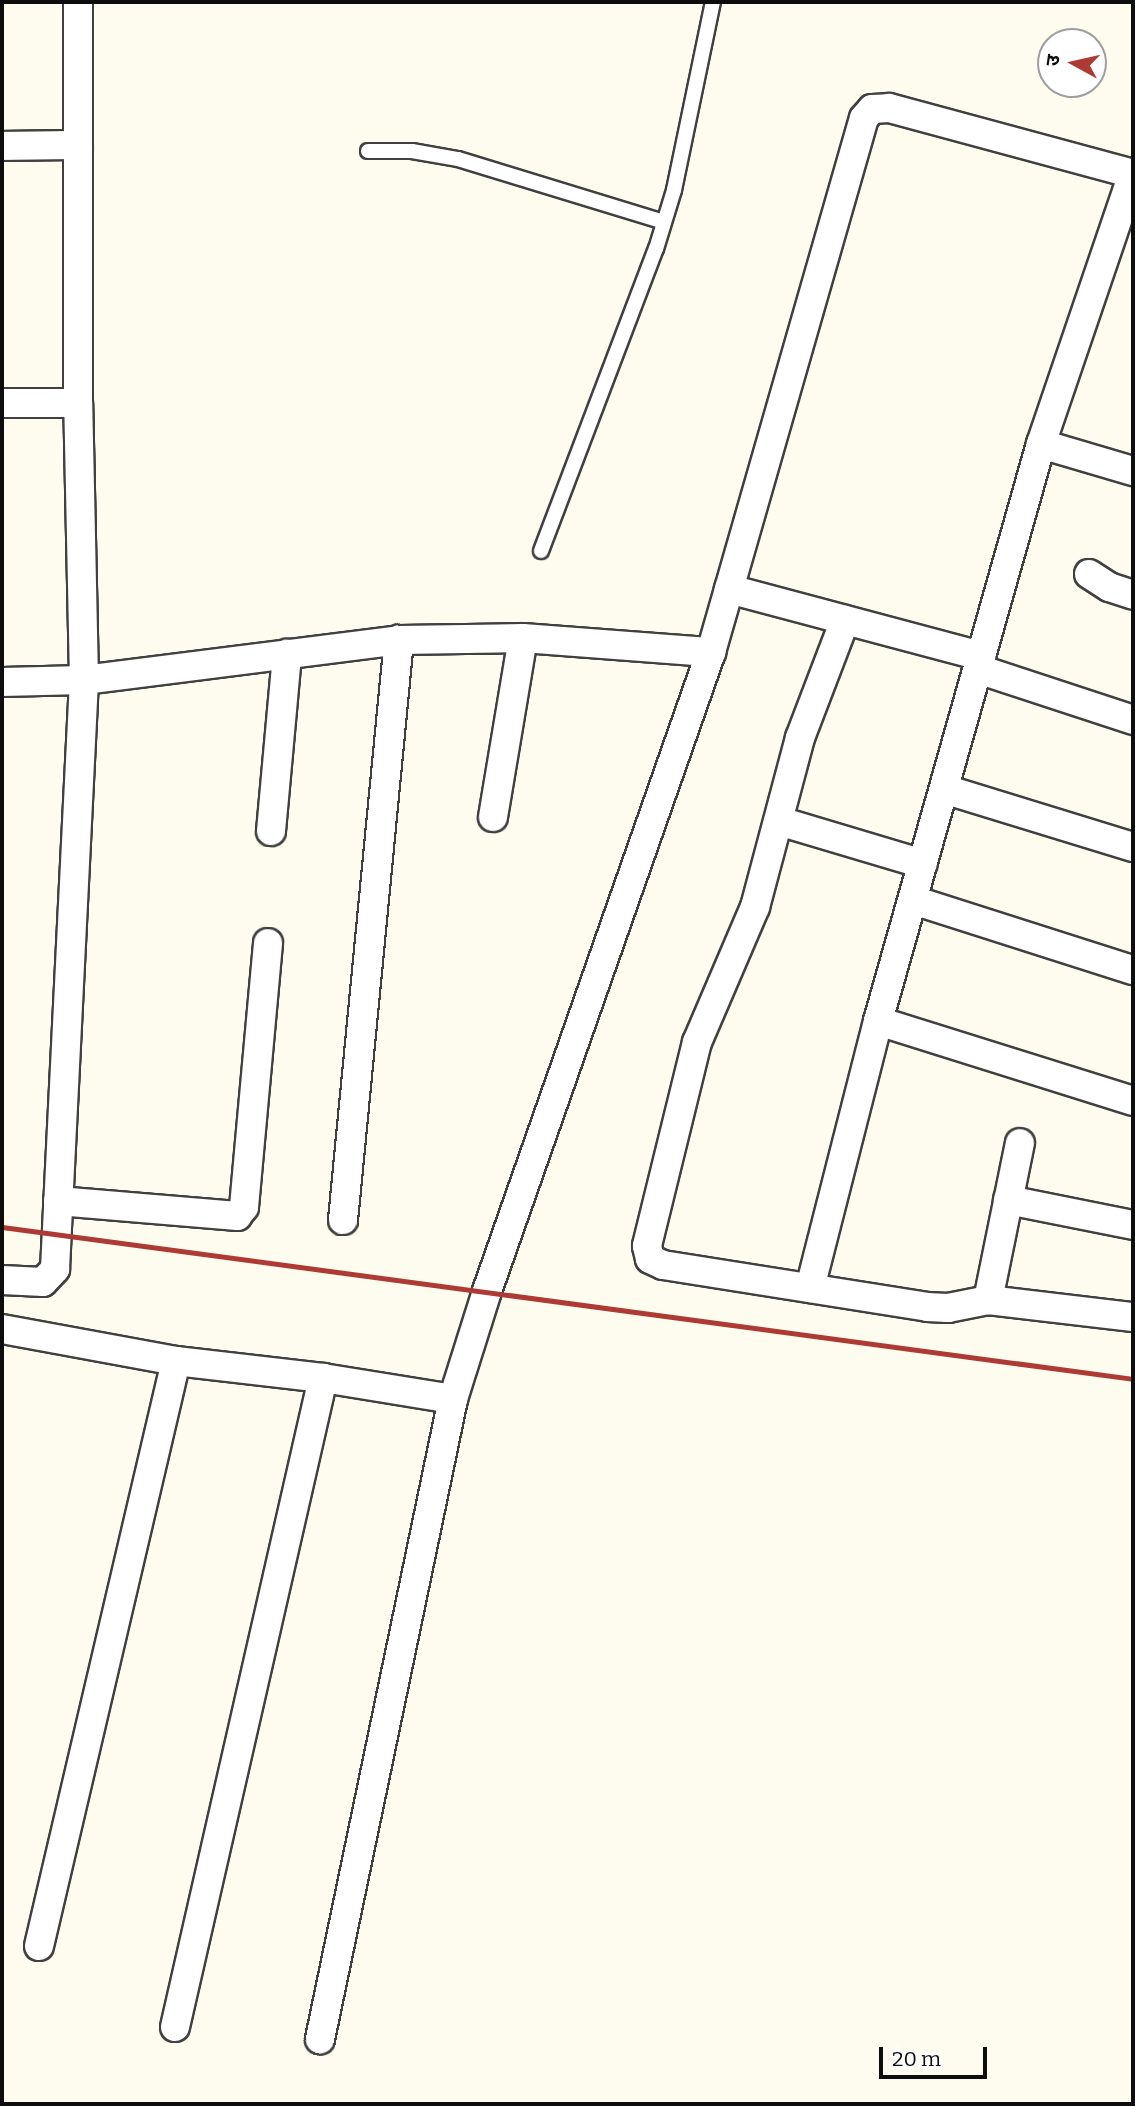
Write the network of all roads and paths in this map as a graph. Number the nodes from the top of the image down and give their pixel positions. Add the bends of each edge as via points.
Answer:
1 (78, 2) edge
2 (713, 2) edge
3 (78, 145) junction
4 (2, 146) edge
5 (368, 152) dead end
6 (1133, 174) edge
7 (664, 222) junction
8 (78, 402) junction
9 (2, 403) edge
10 (1041, 444) junction
11 (1133, 471) edge
12 (541, 551) dead end
13 (1089, 574) dead end
14 (729, 589) junction
15 (1133, 595) edge
16 (845, 620) junction
17 (523, 638) junction
18 (399, 640) junction
19 (711, 652) junction
20 (286, 654) junction
21 (980, 663) junction
22 (84, 680) junction
23 (2, 682) edge
24 (1133, 720) edge
25 (944, 789) junction
26 (493, 817) dead end
27 (779, 821) junction
28 (271, 831) dead end
29 (1133, 847) edge
30 (923, 864) junction
31 (913, 900) junction
32 (268, 943) dead end
33 (1133, 970) edge
34 (878, 1021) junction
35 (1133, 1101) edge
36 (1020, 1143) dead end
37 (1008, 1200) junction
38 (58, 1201) junction
39 (344, 1220) dead end
40 (1133, 1224) edge
41 (2, 1280) edge
42 (810, 1288) junction
43 (988, 1300) junction
44 (1133, 1317) edge
45 (2, 1329) edge
46 (176, 1361) junction
47 (323, 1378) junction
48 (453, 1399) junction
49 (39, 1946) dead end
50 (174, 2027) dead end
51 (320, 2039) dead end

1 - 3 street
2 - 7 lane
3 - 4 street
3 - 8 street
5 - 7 lane via 412,151 458,159
6 - 10 street
6 - 14 street via 889,108 872,109 864,118
7 - 12 lane
8 - 9 street
8 - 22 street
10 - 11 street
10 - 21 street
13 - 15 street
14 - 16 street
14 - 19 street
16 - 21 street
16 - 27 street via 800,738
17 - 18 street
17 - 19 street
17 - 26 street
18 - 20 street
18 - 39 street
19 - 48 street
20 - 22 street
20 - 28 street
21 - 24 street
21 - 25 street
22 - 23 street
22 - 38 street
25 - 29 street
25 - 30 street
27 - 30 street
27 - 42 street via 755,907 697,1042 647,1247 650,1259 663,1265
30 - 31 street
31 - 33 street
31 - 34 street
32 - 38 street via 244,1207 237,1216
34 - 35 street
34 - 42 street
36 - 37 street
37 - 40 street
37 - 43 street
38 - 41 street via 51,1276 43,1282
42 - 43 street via 927,1307
43 - 44 street
45 - 46 street
46 - 47 street
46 - 49 street
47 - 48 street
47 - 50 street
48 - 51 street

